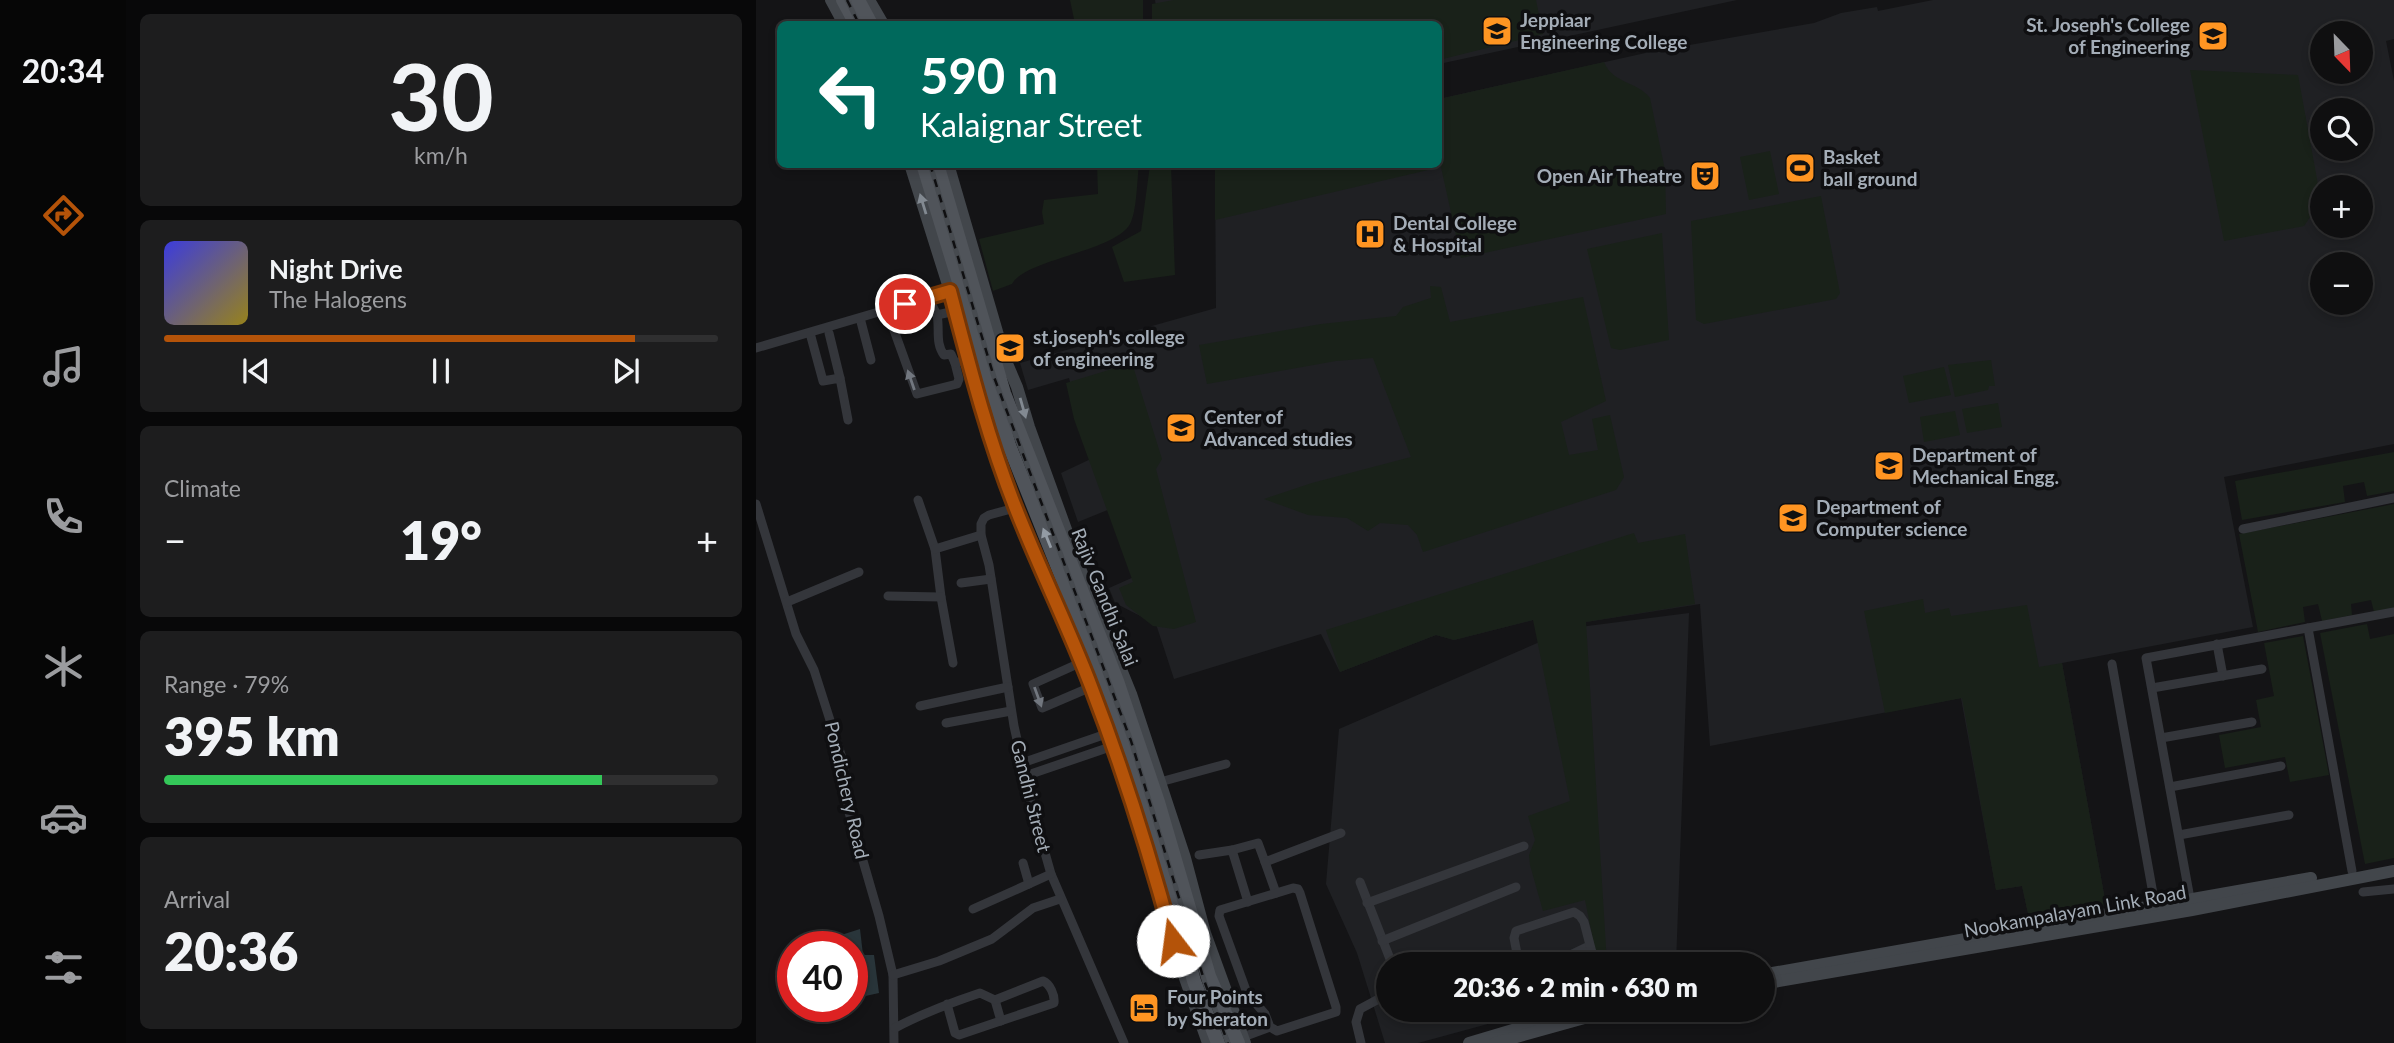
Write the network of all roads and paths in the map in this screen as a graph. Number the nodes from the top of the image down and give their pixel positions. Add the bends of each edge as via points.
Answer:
1 (831, 0) edge
2 (843, 0) edge
3 (858, 0) edge
4 (869, 0) edge
5 (842, 21) edge
6 (854, 21) edge
7 (869, 21) edge
8 (881, 21) edge
9 (911, 168) edge
10 (924, 168) edge
11 (938, 168) edge
12 (949, 168) edge
13 (950, 291) junction
14 (955, 311) junction
15 (937, 315) junction
16 (976, 317) junction
17 (860, 318) junction
18 (810, 333) junction
19 (829, 333) dead end
20 (756, 348) edge
21 (969, 359) junction
22 (871, 360) dead end
23 (955, 363) junction
24 (839, 378) junction
25 (848, 420) dead end
26 (2394, 498) edge
27 (918, 500) dead end
28 (756, 504) edge
29 (1016, 508) junction
30 (2243, 529) dead end
31 (981, 535) junction
32 (935, 549) junction
33 (859, 572) dead end
34 (991, 579) junction
35 (961, 583) dead end
36 (888, 596) dead end
37 (941, 597) junction
38 (787, 602) junction
39 (2394, 612) edge
40 (2308, 628) junction
41 (2217, 645) junction
42 (1082, 662) junction
43 (953, 663) dead end
44 (2112, 664) dead end
45 (2262, 669) dead end
46 (2223, 676) junction
47 (1008, 687) junction
48 (1091, 687) junction
49 (2152, 688) junction
50 (920, 706) dead end
51 (1012, 711) junction
52 (2252, 722) dead end
53 (946, 723) dead end
54 (2161, 738) junction
55 (1111, 739) junction
56 (1022, 763) junction
57 (1226, 764) dead end
58 (2281, 766) dead end
59 (1025, 776) junction
60 (1160, 782) junction
61 (2170, 787) junction
62 (2289, 815) dead end
63 (1341, 833) dead end
64 (2179, 835) junction
65 (1524, 846) dead end
66 (1232, 850) junction
67 (1199, 855) dead end
68 (1265, 862) junction
69 (1023, 863) dead end
70 (2394, 863) edge
71 (2352, 871) junction
72 (2394, 871) edge
73 (1051, 874) junction
74 (1360, 882) dead end
75 (1029, 884) junction
76 (1516, 887) dead end
77 (2394, 889) edge
78 (2363, 892) dead end
79 (1276, 893) junction
80 (1060, 899) junction
81 (1248, 902) junction
82 (1367, 903) junction
83 (2155, 905) junction
84 (2191, 905) junction
85 (973, 909) dead end
86 (1382, 941) junction
87 (1589, 946) junction
88 (1387, 952) edge
89 (1517, 952) edge
90 (1578, 952) edge
91 (1591, 952) edge
92 (1775, 973) edge
93 (893, 975) junction
94 (1775, 982) edge
95 (995, 1000) junction
96 (1376, 1000) edge
97 (947, 1004) junction
98 (1265, 1017) junction
99 (1001, 1021) junction
100 (1521, 1022) edge
101 (1570, 1022) edge
102 (1270, 1027) junction
103 (895, 1028) junction
104 (1241, 1037) edge
105 (894, 1043) edge
106 (1124, 1043) edge
107 (1208, 1043) edge
108 (1218, 1043) edge
109 (1361, 1043) edge
110 (1469, 1043) edge
111 (1495, 1043) edge

1 - 5 street
2 - 6 main road
3 - 7 main road
4 - 8 street
13 -> 9 street
10 - 16 main road, Rajiv Gandhi Salai
11 - 16 main road, Rajiv Gandhi Salai
12 -> 60 street via 1005,359
13 - 14 street
13 - 17 street
14 - 15 street
14 - 21 street
15 - 23 street via 941,353 951,354
23 -> 15 street via 957,384 916,392 890,316 925,304
16 - 104 main road, Rajiv Gandhi Salai via 1117,681 1209,976
108 -> 16 main road, Rajiv Gandhi Salai via 1194,981 1146,806 1105,685 1009,445
17 - 18 street
17 - 22 street
18 - 20 street
18 - 24 street via 823,381
19 - 24 street
21 - 23 street
21 - 29 street
24 - 25 street
26 - 30 street
27 - 32 street
28 - 38 street, Pondichery Road
29 - 31 street via 984,518
29 - 42 street
31 - 32 street
31 - 34 street, Gandhi Street
32 - 37 street
33 - 38 street
34 - 35 street
34 - 47 street, Gandhi Street
36 - 37 street
37 - 43 street
38 - 93 street, Pondichery Road via 838,743 848,809
39 - 40 street
40 - 41 street
40 - 71 street
41 - 46 street
41 - 49 street via 2146,658
42 - 48 street
42 -> 48 street via 1033,684 1042,709
44 - 83 street
45 - 46 street
46 - 49 street
47 - 50 street
47 - 51 street, Gandhi Street
48 - 55 street
49 - 54 street
51 - 53 street
51 - 56 street, Gandhi Street
52 - 54 street
54 - 61 street
55 - 56 street
55 - 59 street
55 - 107 street
56 - 59 street, Gandhi Street
57 - 60 street
58 - 61 street
59 - 73 street, Gandhi Street
60 - 104 street
61 - 64 street
62 - 64 street
63 - 68 street
64 - 84 street
65 - 82 street
66 - 67 street
66 - 68 street via 1258,843
66 - 81 street
68 - 79 street
69 - 75 street
70 - 71 street, Nookampalayam Link Road
71 - 84 street, Nookampalayam Link Road
72 - 84 street, Nookampalayam Link Road
73 - 75 street
73 - 80 street, Gandhi Street
74 - 82 street
75 - 85 street
76 - 86 street
77 - 78 street
79 - 81 street
79 - 102 street via 1298,889 1336,1012 1277,1031
80 - 93 street via 1033,908 992,939
80 - 106 street, Gandhi Street
81 - 98 street via 1220,910 1219,916 1247,993
82 - 86 street
83 - 84 street, Nookampalayam Link Road
83 - 92 street, Nookampalayam Link Road
84 - 94 street, Nookampalayam Link Road
86 - 88 street
87 - 89 street via 1584,922 1574,912 1516,932
87 - 90 street
87 - 91 street
93 - 103 street, Pondichery Road
95 - 97 street via 980,993
95 - 99 street
95 - 99 street via 1043,981 1055,999
96 - 109 street via 1360,1009 1356,1022
97 - 99 street via 958,1035
97 - 103 street
98 - 102 street
98 - 104 street
100 - 110 street
101 - 111 street
102 - 104 street
103 - 105 street, Pondichery Road

